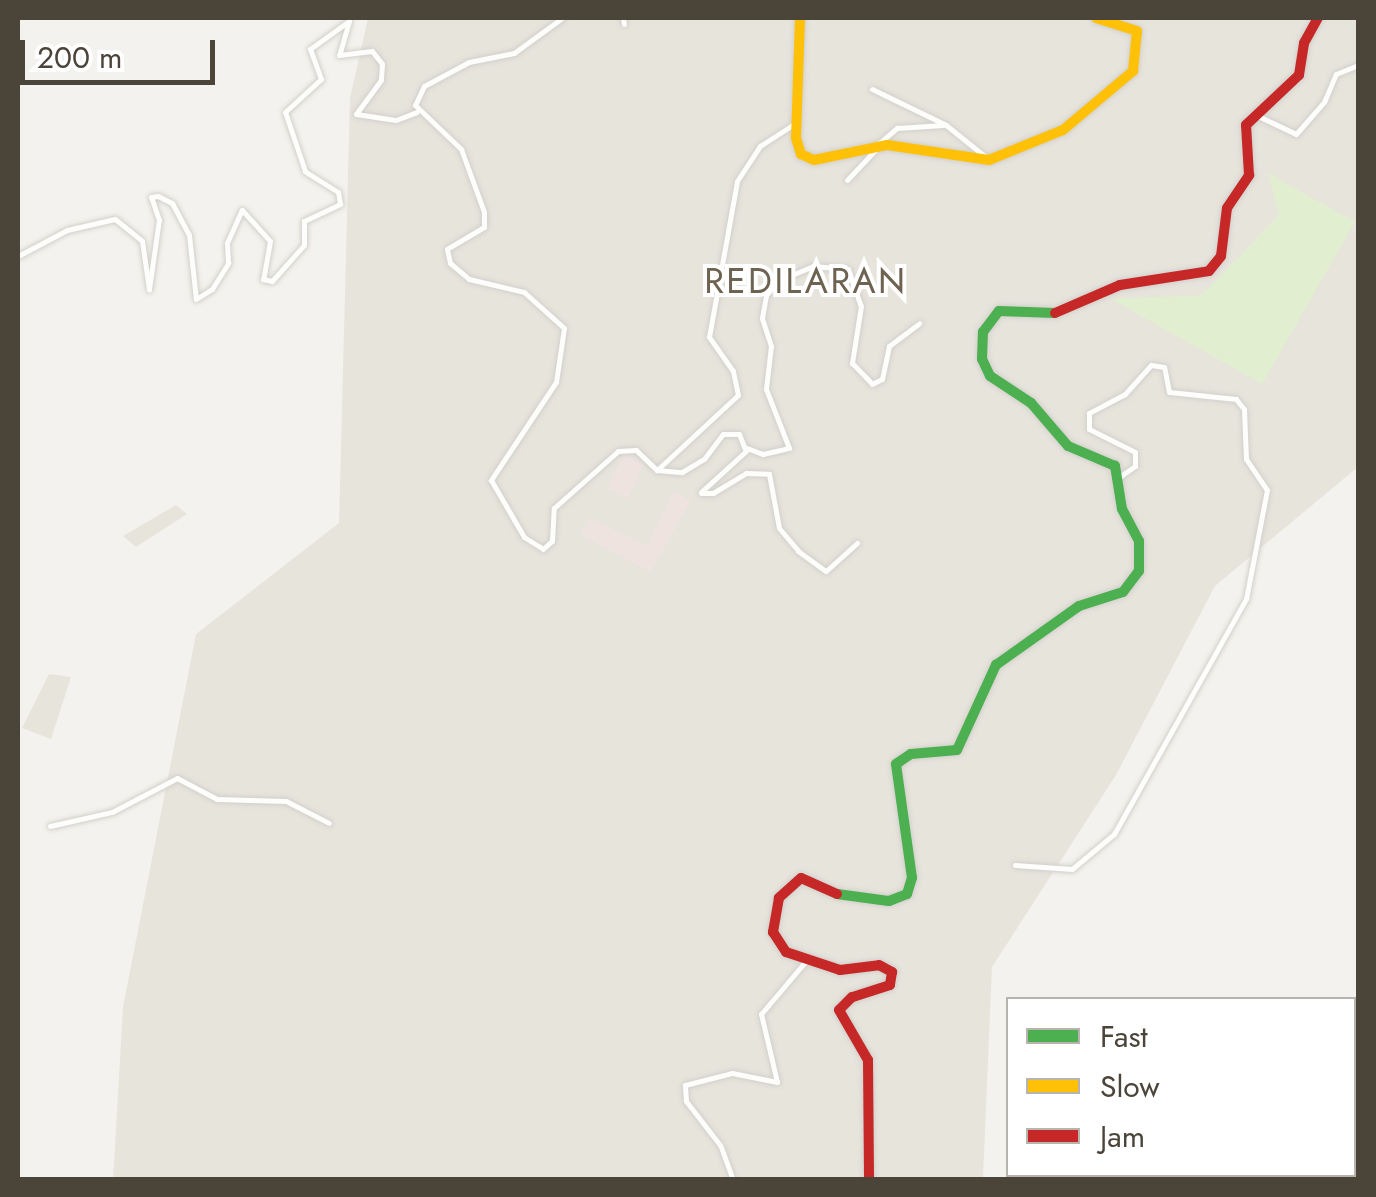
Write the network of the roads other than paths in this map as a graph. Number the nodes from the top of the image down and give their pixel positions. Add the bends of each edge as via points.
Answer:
1 (562, 18) edge
2 (800, 18) edge
3 (1096, 18) edge
4 (1318, 18) edge
5 (1119, 20) edge
6 (1358, 65) edge
7 (872, 89) dead end
8 (417, 112) junction
9 (1253, 113) junction
10 (797, 123) junction
11 (946, 125) junction
12 (877, 146) junction
13 (989, 160) junction
14 (846, 180) dead end
15 (18, 256) edge
16 (920, 324) dead end
17 (747, 448) junction
18 (657, 470) junction
19 (1118, 478) junction
20 (858, 542) dead end
21 (329, 823) dead end
22 (50, 826) dead end
23 (1015, 865) dead end
24 (805, 962) junction
25 (733, 1180) edge
26 (869, 1180) edge

1 - 8 street via 514,53 469,62 424,86
2 - 10 main road
3 - 5 main road
4 - 9 main road via 1304,43 1300,76
5 - 13 main road via 1139,37 1133,71 1118,90 1062,130
6 - 9 street via 1336,74 1324,102 1296,134
7 - 11 street
8 - 15 street via 396,120 356,114 381,80 382,64 372,50 339,55 349,21 310,49 321,79 284,112 305,171 338,192 340,204 304,222 304,245 272,281 264,279 270,241 242,210 228,243 228,263 212,289 196,298 189,234 172,202 158,196 151,197 159,234 149,289 142,241 115,219 67,230
8 - 18 street via 460,149 484,212 484,227 447,249 450,263 469,280 524,292 564,328 556,382 495,467 491,480 506,511 542,549 552,542 554,508 618,451 636,450
9 - 19 main road via 1246,125 1249,175 1227,208 1221,256 1209,271 1120,285 1065,313 999,310 983,332 982,359 990,376 1031,403 1068,446 1112,462
10 - 12 main road via 798,148 808,160
10 - 18 street via 760,146 737,181 709,337 733,371 736,400
11 - 12 street via 898,128
11 - 13 street
12 - 13 main road
12 - 14 street
16 - 17 street via 889,346 882,379 872,384 852,363 861,306 851,273 829,264 788,274 770,290 762,314 771,346 766,389 789,448 763,454
17 - 18 street via 742,436 730,432 682,472
17 - 20 street via 701,493 746,473 769,474 779,528 798,551 826,571
19 - 23 street via 1137,458 1089,429 1089,413 1125,394 1151,365 1164,367 1168,392 1236,399 1244,409 1246,460 1268,490 1246,599 1114,834 1072,870
19 - 24 main road via 1122,509 1141,550 1135,580 1116,596 1079,606 1046,636 996,665 956,750 911,754 896,764 912,878 907,894 889,901 848,898 812,878 783,891 773,932 778,945
21 - 22 street via 286,801 227,801 177,778 112,812
24 - 25 street via 761,1014 777,1082 732,1073 685,1085 686,1101 720,1146
24 - 26 main road via 840,970 879,965 892,972 890,986 852,997 839,1010 868,1060

